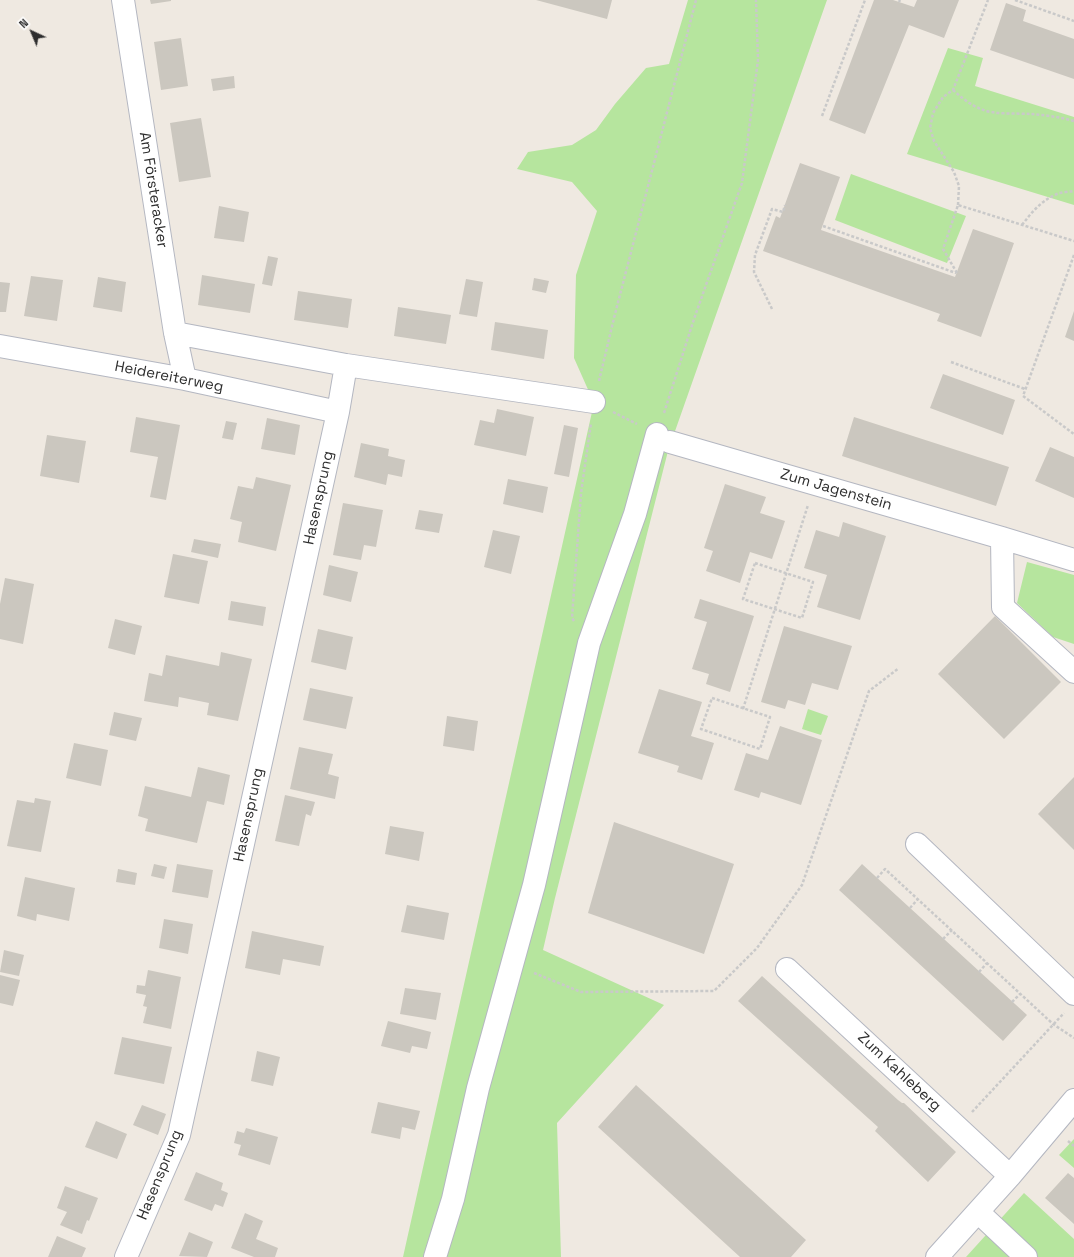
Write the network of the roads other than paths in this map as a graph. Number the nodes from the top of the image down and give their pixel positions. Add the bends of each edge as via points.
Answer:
1 (123, 0) edge
2 (175, 334) junction
3 (0, 346) edge
4 (346, 365) junction
5 (185, 379) junction
6 (594, 402) road end
7 (338, 412) junction
8 (1002, 538) junction
9 (1074, 560) edge
10 (1074, 672) edge
11 (917, 844) dead end
12 (788, 969) dead end
13 (1071, 1001) edge
14 (1074, 1100) edge
15 (1010, 1176) junction
16 (978, 1212) junction
17 (126, 1257) edge
18 (435, 1257) edge
19 (937, 1257) edge
20 (1026, 1257) edge

1 - 2 street, Am Försteracker
2 - 4 street
2 - 5 street, Am Försteracker
3 - 5 street, Heidereiterweg
4 - 6 street
4 - 7 street, Hasensprung
5 - 7 street, Heidereiterweg
7 - 17 street, Hasensprung via 179,1135
8 - 9 street, Zum Jagenstein
8 - 10 street via 1003,607
8 - 18 street, Zum Jagenstein via 664,438 589,642 534,885 478,1088 453,1199
11 - 13 street
12 - 15 street, Zum Kahleberg
14 - 15 street
15 - 16 street
16 - 19 street
16 - 20 street

